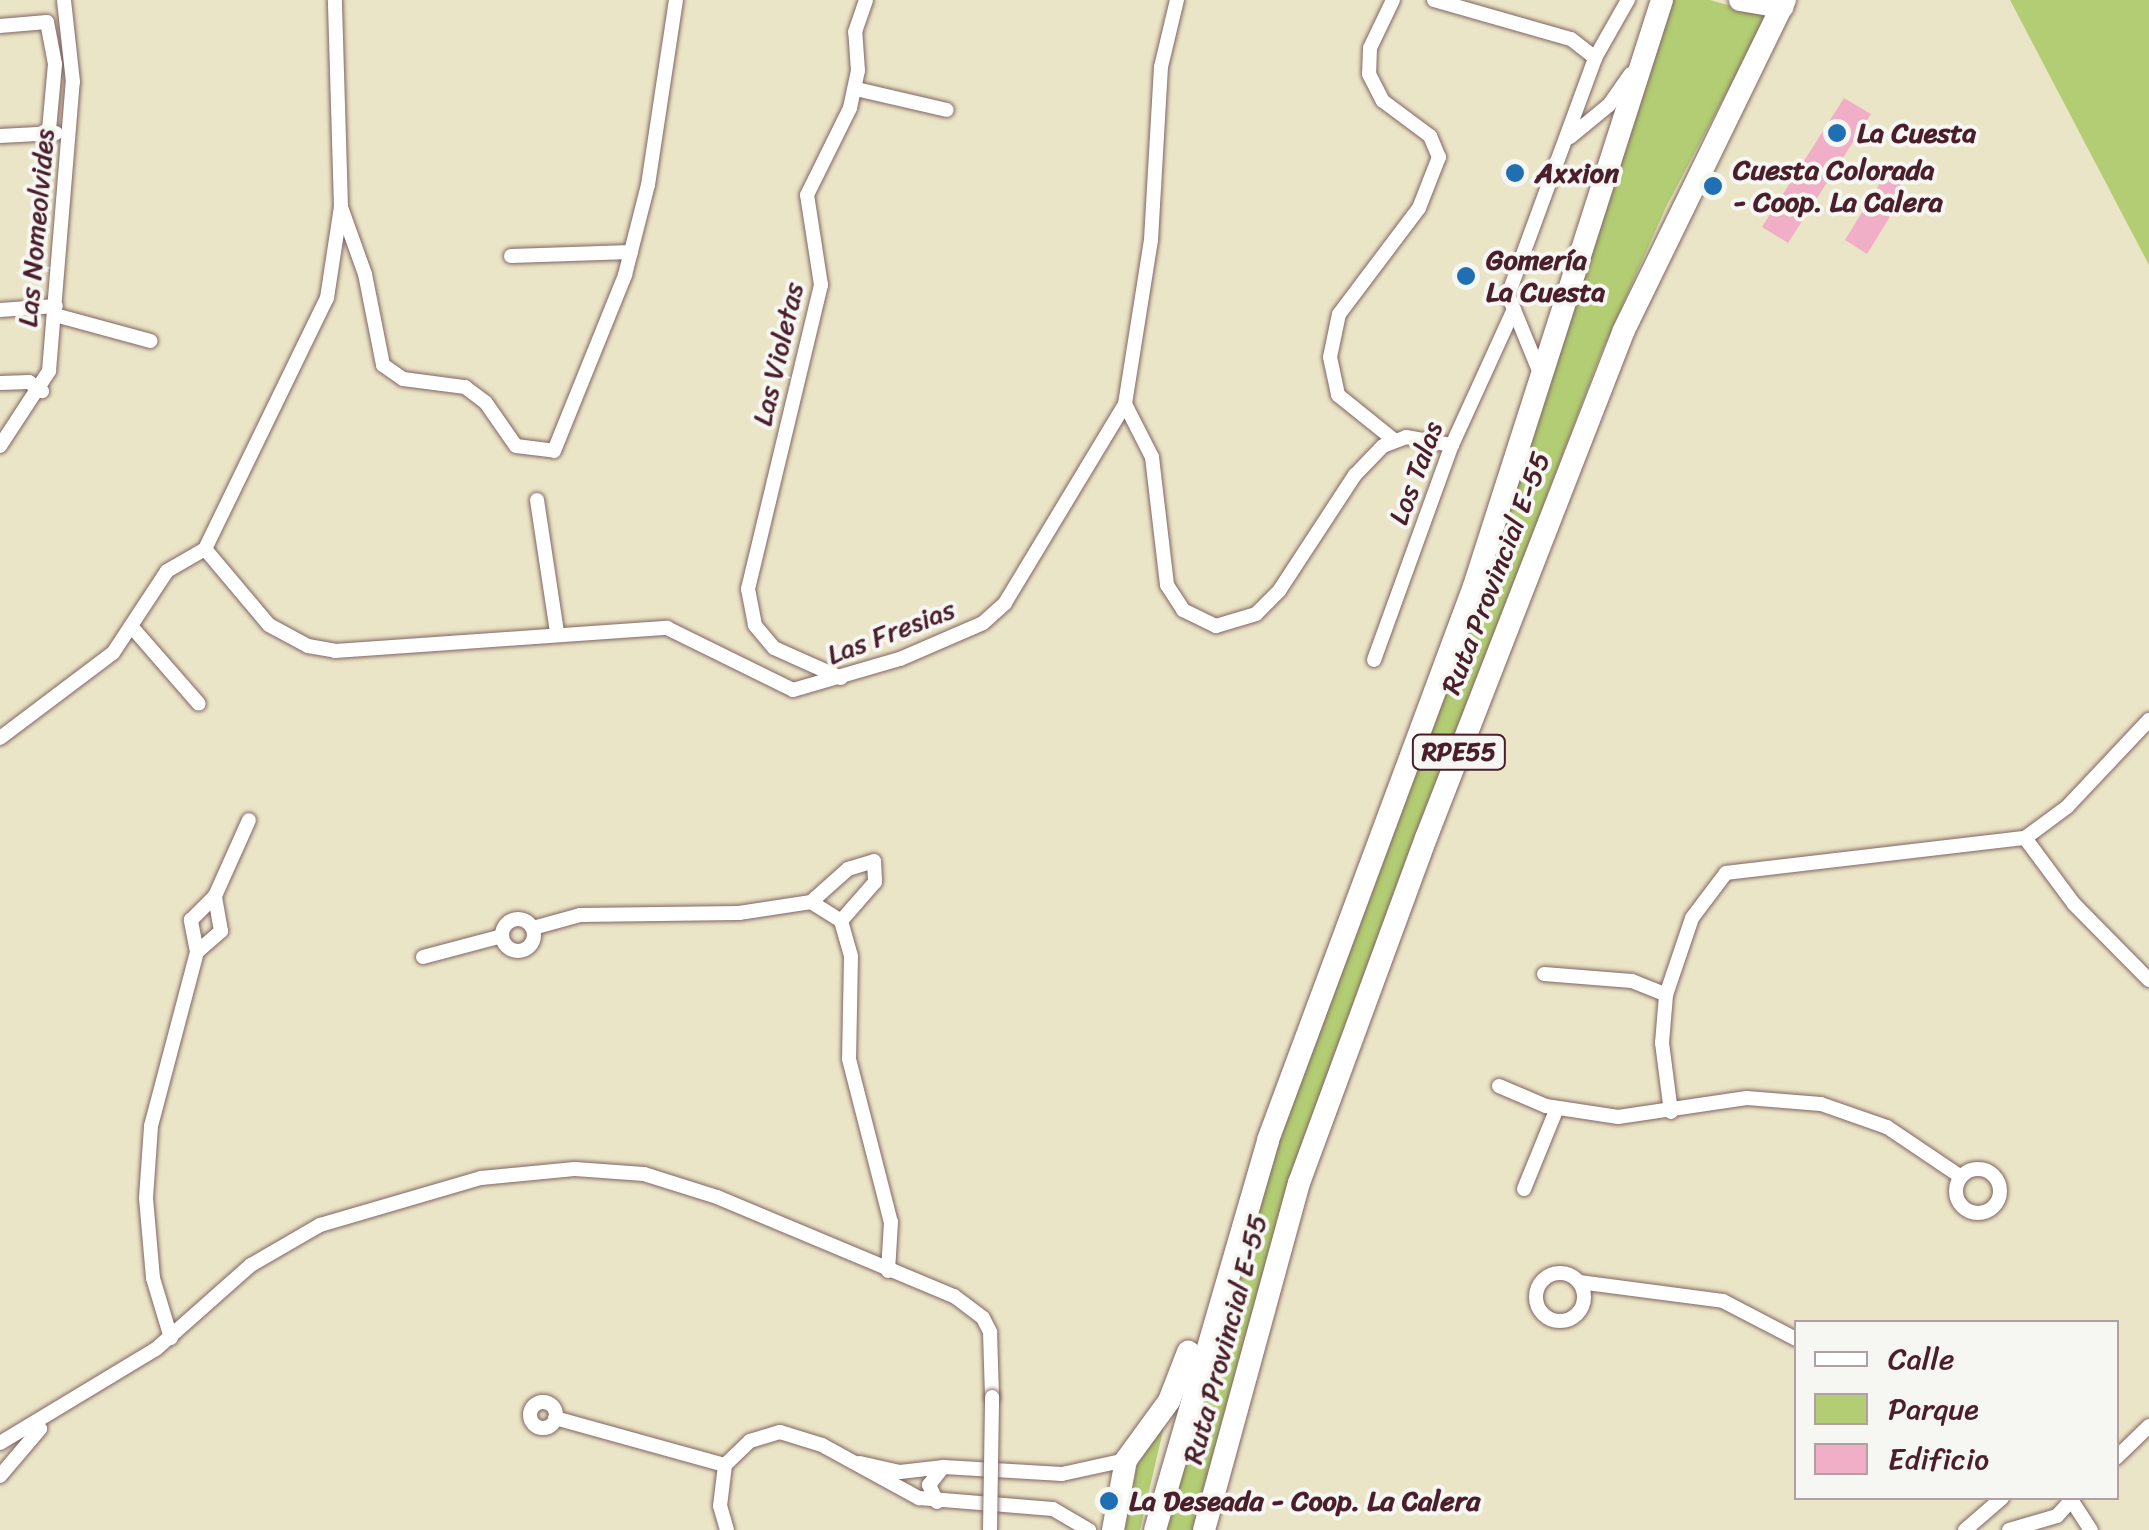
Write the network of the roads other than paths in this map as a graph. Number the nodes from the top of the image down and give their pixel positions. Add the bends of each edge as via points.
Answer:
1 (64, 0) edge
2 (335, 0) edge
3 (676, 0) edge
4 (866, 0) edge
5 (1176, 0) edge
6 (1392, 0) edge
7 (1434, 0) edge
8 (1628, 0) edge
9 (1662, 0) edge
10 (1740, 0) edge
11 (1783, 3) edge
12 (0, 26) edge
13 (1649, 44) junction
14 (1595, 58) junction
15 (856, 89) junction
16 (947, 110) dead end
17 (49, 130) junction
18 (0, 136) edge
19 (70, 140) junction
20 (1561, 147) junction
21 (342, 207) junction
22 (631, 252) junction
23 (512, 256) dead end
24 (1514, 309) junction
25 (0, 310) edge
26 (56, 311) junction
27 (151, 341) dead end
28 (1540, 374) junction
29 (0, 383) edge
30 (42, 391) junction
31 (1126, 404) junction
32 (1394, 440) junction
33 (1452, 445) junction
34 (0, 446) edge
35 (537, 500) dead end
36 (205, 549) junction
37 (131, 626) junction
38 (557, 632) junction
39 (1374, 660) dead end
40 (842, 679) junction
41 (199, 704) dead end
42 (2149, 720) edge
43 (0, 738) edge
44 (250, 820) dead end
45 (2026, 838) junction
46 (214, 896) junction
47 (810, 902) junction
48 (840, 921) junction
49 (533, 928) junction
50 (502, 936) junction
51 (197, 952) junction
52 (423, 956) dead end
53 (1544, 974) dead end
54 (2149, 980) edge
55 (1666, 994) junction
56 (1500, 1086) dead end
57 (1557, 1108) junction
58 (1671, 1112) junction
59 (1268, 1140) junction
60 (1961, 1177) dead end
61 (1524, 1189) dead end
62 (888, 1271) junction
63 (1586, 1289) dead end
64 (170, 1338) junction
65 (1794, 1338) edge
66 (54, 1414) junction
67 (555, 1418) dead end
68 (2149, 1426) edge
69 (0, 1443) edge
70 (2120, 1451) edge
71 (846, 1459) junction
72 (1126, 1460) junction
73 (725, 1466) junction
74 (944, 1467) junction
75 (5, 1471) edge
76 (0, 1488) edge
77 (1996, 1500) edge
78 (2070, 1500) edge
79 (2072, 1500) edge
80 (937, 1502) junction
81 (2015, 1528) edge
82 (727, 1530) edge
83 (990, 1530) edge
84 (1090, 1530) edge
85 (1114, 1530) edge
86 (1155, 1530) edge
87 (1204, 1530) edge
88 (1964, 1530) edge
89 (2091, 1530) edge

1 - 19 street, Las Nomeolvides
2 - 21 street
3 - 22 street
4 - 15 street, Las Violetas via 854,32
5 - 31 street, Las Fresias via 1162,66 1152,240
6 - 32 street via 1370,48 1369,74 1383,101 1430,136 1439,157 1420,208 1338,314 1330,357 1338,395
7 - 14 street via 1571,39
8 - 14 street
9 - 13 main road, Ruta Provincial E-55 / RPE55
10 - 11 main road, RPE55
11 - 87 main road, Ruta Provincial E-55 / RPE55 via 1648,275 1426,838 1300,1183
12 - 17 street via 47,22 56,64
13 - 20 street via 1609,105
13 - 28 main road, Ruta Provincial E-55 / RPE55
14 - 20 street
15 - 16 street
15 - 40 street, Las Violetas via 806,195 821,285 748,590 756,625 774,648
17 - 18 street
17 - 19 street
19 - 26 street, Las Nomeolvides
20 - 24 street via 1508,295
21 - 22 street via 361,259 383,365 403,379 478,394 527,452 554,451 562,443
21 - 36 street via 321,317
22 - 23 street
24 - 28 street
24 - 33 street, Los Talas
25 - 26 street
26 - 27 street
26 - 30 street, Las Nomeolvides
28 - 59 main road, Ruta Provincial E-55 / RPE55 via 1474,586
29 - 30 street via 29,382
30 - 34 street, Las Nomeolvides
31 - 32 street via 1152,457 1166,585 1183,610 1216,626 1256,614 1279,591 1354,475
31 - 40 street, Las Fresias via 995,614
32 - 33 street
33 - 39 street, Los Talas
35 - 38 street
36 - 37 street via 167,572
36 - 38 street, Las Fresias via 250,608 308,646 395,648
37 - 41 street
37 - 43 street via 114,654
38 - 40 street, Las Fresias via 667,628 779,687 809,689
42 - 45 street via 2067,807
44 - 46 street
45 - 54 street via 2074,904
45 - 55 street via 1735,868 1692,918
46 - 51 street via 191,920
46 - 51 street via 221,931
47 - 48 street
47 - 48 street via 848,869 874,861 875,882
47 - 49 street via 739,913 580,915
48 - 62 street via 850,957 849,1059 891,1222
49 - 50 street via 515,919
49 - 50 street via 534,939 524,950 508,948
50 - 52 street
51 - 64 street via 154,1106 148,1156 153,1278
53 - 55 street via 1632,981
55 - 58 street via 1662,1043
56 - 57 street
57 - 58 street via 1630,1117
57 - 61 street
58 - 60 street via 1747,1098 1821,1104 1887,1127
59 - 72 main road, RPE55 via 1232,1204 1169,1401
59 - 86 main road, Ruta Provincial E-55 / RPE55
62 - 64 street via 717,1196 644,1174 530,1172 431,1189 320,1225 251,1265
62 - 83 street, bridge via 954,1296 983,1318 994,1348
63 - 65 street via 1724,1301
64 - 66 street
66 - 69 street
66 - 75 street
67 - 73 street
68 - 70 street
69 - 75 street via 8,1450
71 - 73 street via 780,1432 750,1441
71 - 74 street via 900,1472
71 - 80 street via 903,1492
72 - 74 street via 1083,1473
72 - 85 main road, RPE55
73 - 82 street via 720,1506
74 - 80 street via 928,1485
75 - 76 street
77 - 81 street
77 - 88 street
78 - 81 street via 2057,1516
79 - 89 street
80 - 84 street via 1053,1509

